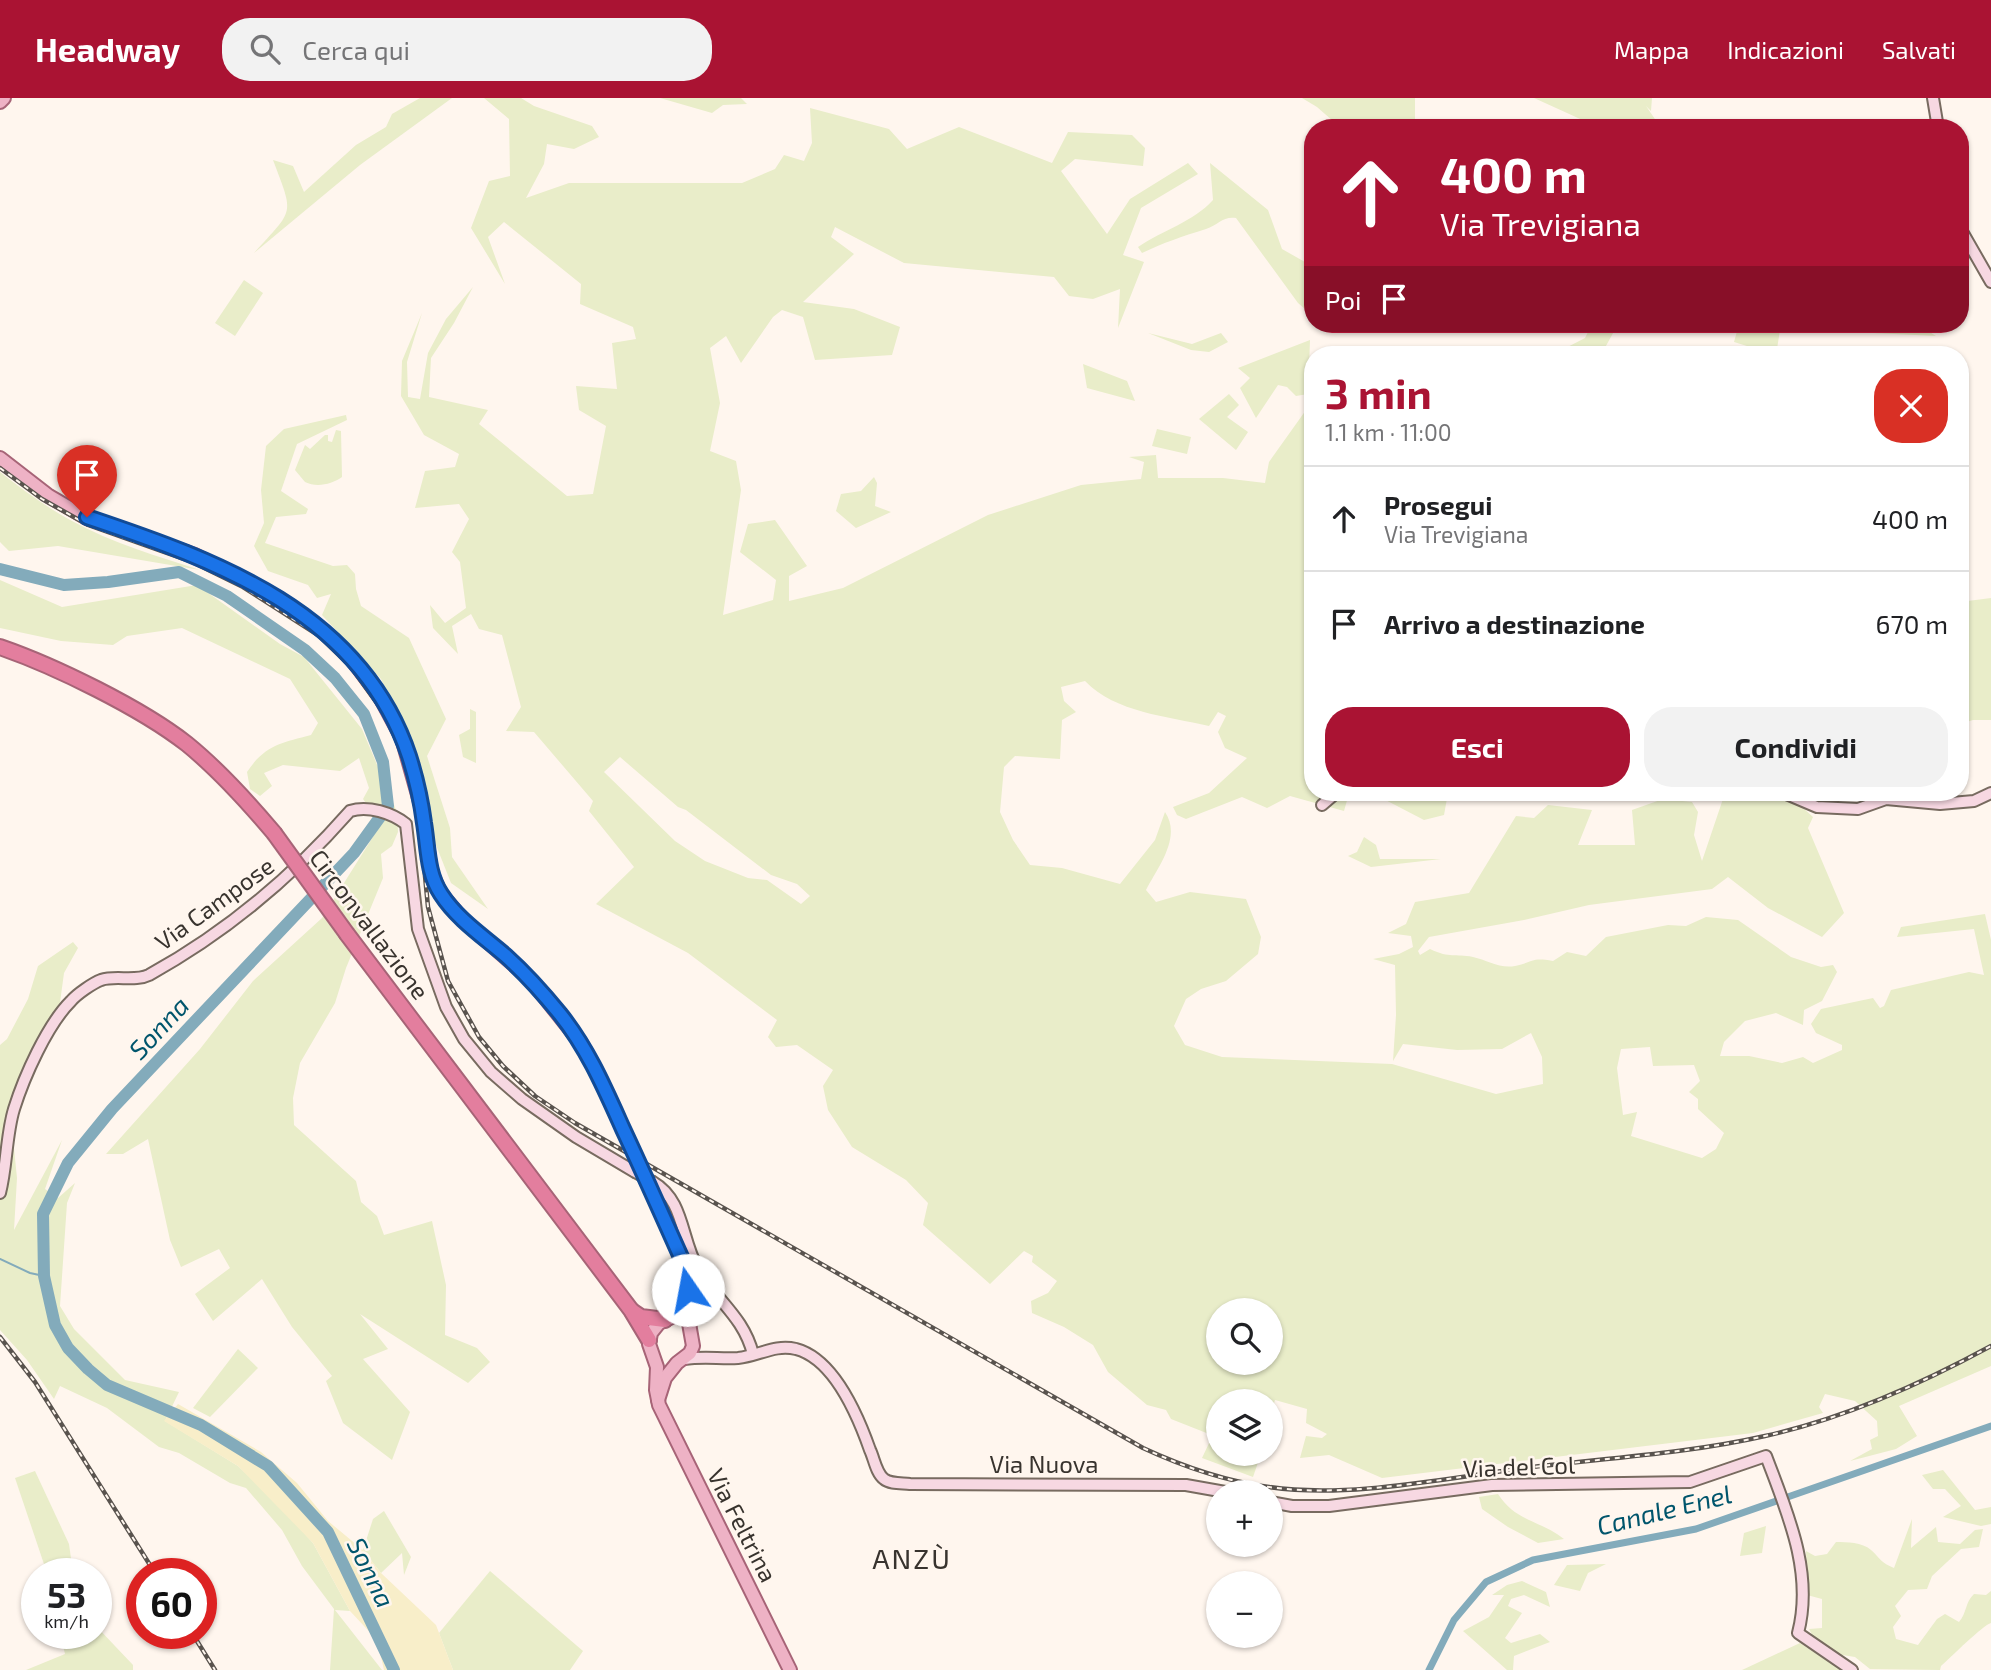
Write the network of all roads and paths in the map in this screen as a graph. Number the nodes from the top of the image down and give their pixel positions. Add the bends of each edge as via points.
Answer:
1 (4, 98) edge
2 (1933, 98) edge
3 (0, 102) edge
4 (1936, 119) edge
5 (1969, 244) edge
6 (1991, 282) edge
7 (0, 458) edge
8 (0, 647) edge
9 (1991, 793) edge
10 (1327, 801) edge
11 (1803, 801) edge
12 (1880, 801) edge
13 (1908, 801) edge
14 (1322, 805) dead end
15 (0, 1193) edge
16 (686, 1302) junction
17 (631, 1310) junction
18 (668, 1320) junction
19 (692, 1336) junction
20 (649, 1340) junction
21 (753, 1354) junction
22 (654, 1355) junction
23 (714, 1356) junction
24 (681, 1361) junction
25 (658, 1400) junction
26 (1206, 1487) edge
27 (1283, 1504) edge
28 (790, 1670) edge
29 (1852, 1670) edge

1 - 3 main road
2 - 4 street
5 - 6 street
7 - 16 main road via 49,496 87,517 195,555 271,594 340,646 372,685 402,738 422,808 431,872 440,894 554,1006 589,1056 684,1264
8 - 17 highway, Circonvallazione, bridge via 150,720 185,743 234,788 274,833
9 - 13 street via 1974,801
10 - 14 street
11 - 12 street via 1849,809
15 - 21 street, Via Campose, bridge via 13,1111 52,1026 71,1000 101,980 145,977 171,962 245,913 350,811 362,808 396,816 406,824 418,929 446,1007 464,1039 491,1072 522,1099 653,1182 672,1199 696,1265 740,1322
16 - 18 main road via 680,1313
16 - 19 main road
17 - 18 highway via 641,1317
17 - 20 highway, Circonvallazione
18 - 19 main road via 683,1323
18 - 20 main road via 654,1328
19 - 23 street
19 - 24 main road via 690,1353
20 - 22 main road, Via Feltrina
21 - 23 street
21 - 26 street, Via Nuova via 791,1348 824,1366 855,1412 884,1479 910,1484
22 - 24 main road via 664,1362
22 - 25 main road, Via Feltrina
23 - 24 street
24 - 25 main road via 665,1378
25 - 28 main road, Via Feltrina
27 - 29 street, Via del Col via 1329,1506 1492,1485 1690,1482 1766,1456 1800,1557 1798,1633

